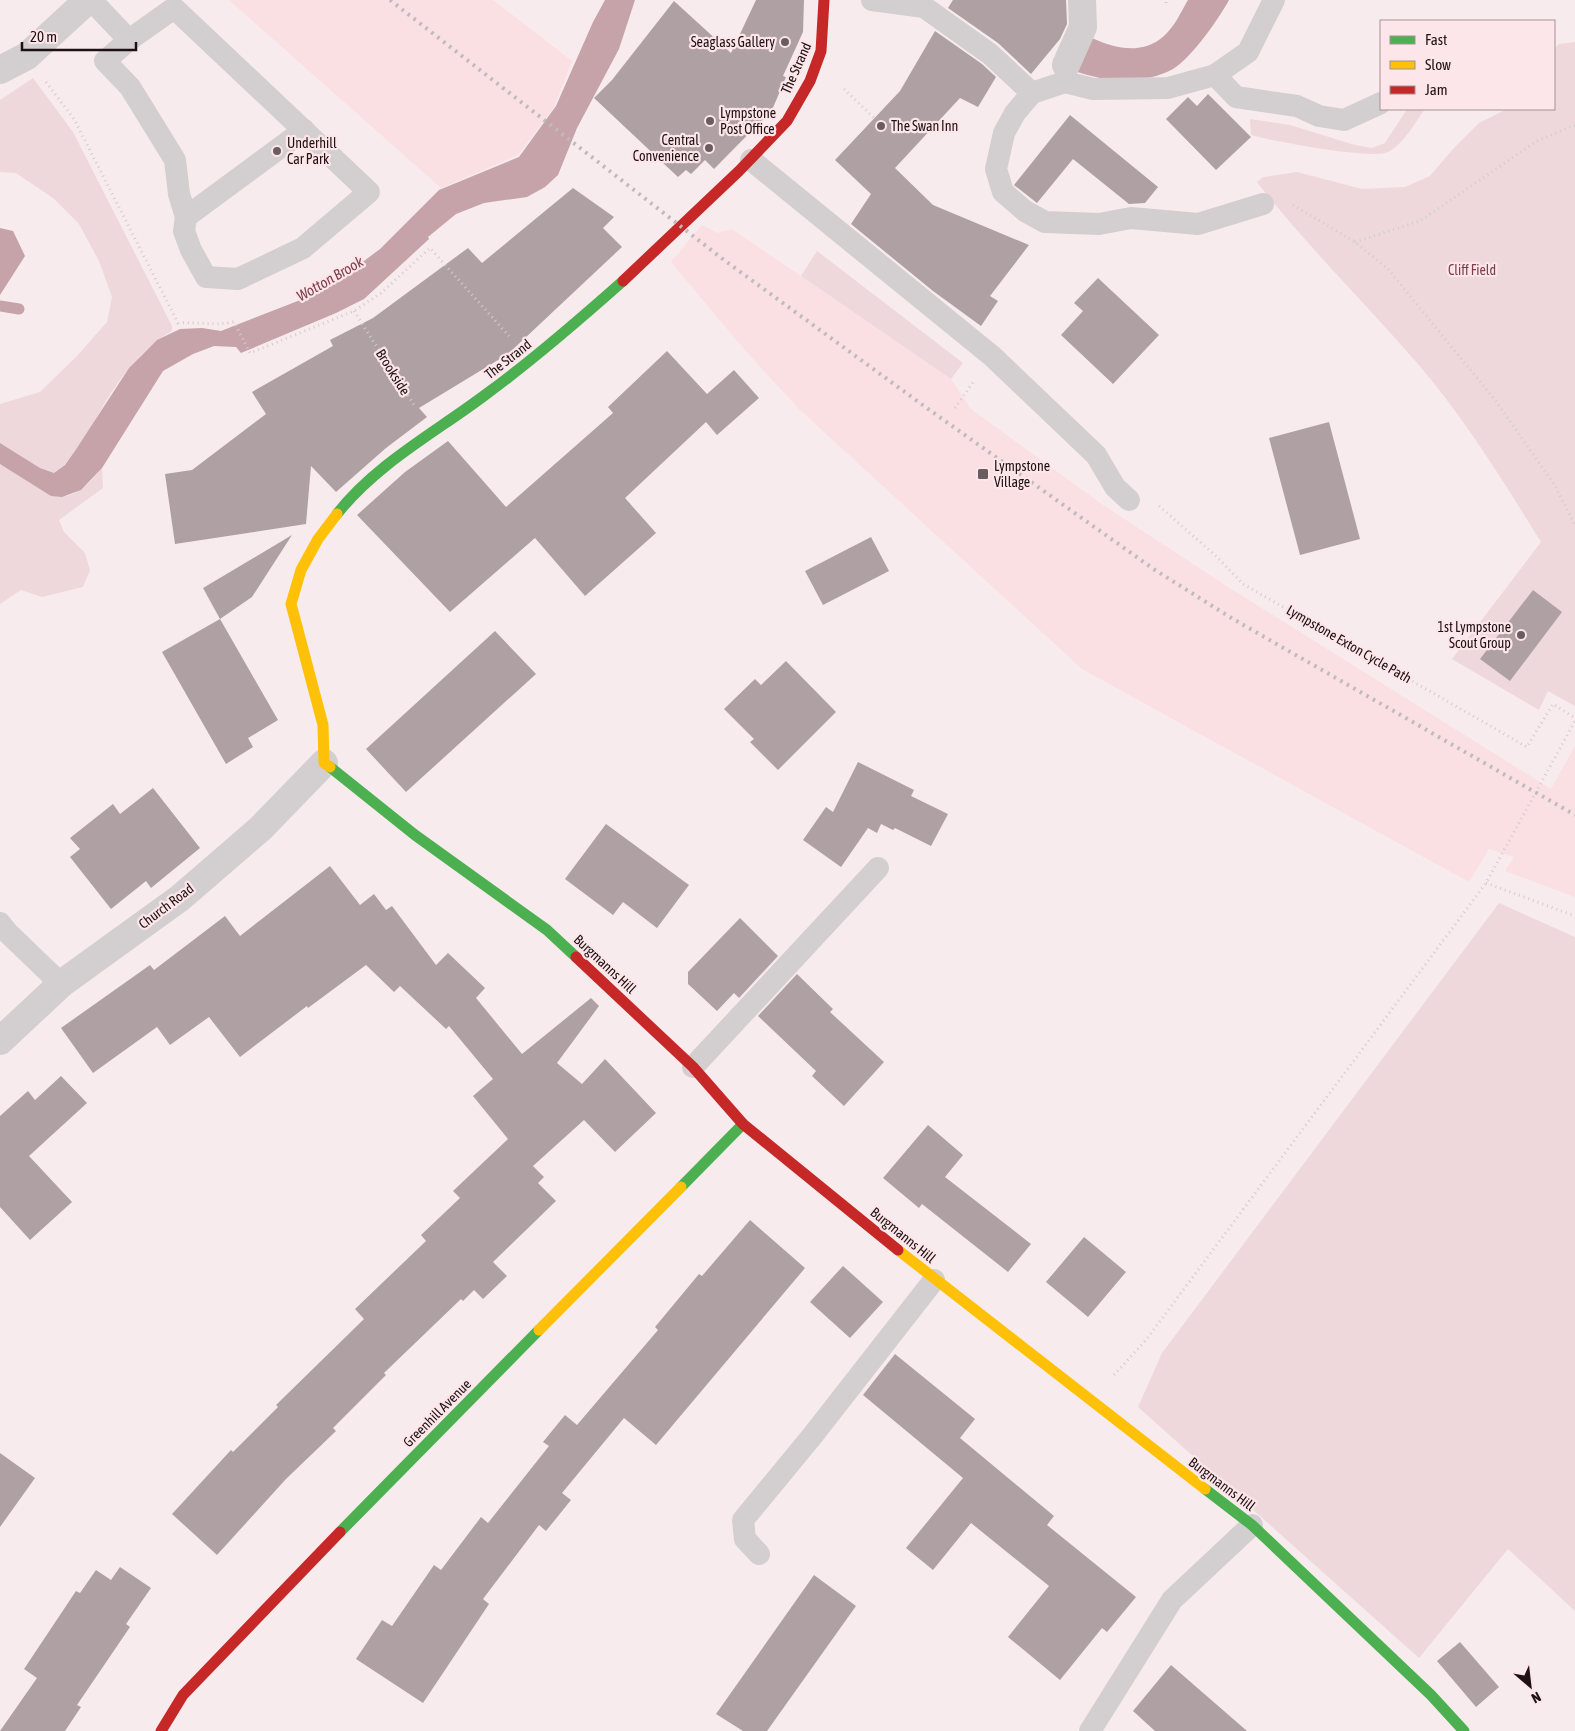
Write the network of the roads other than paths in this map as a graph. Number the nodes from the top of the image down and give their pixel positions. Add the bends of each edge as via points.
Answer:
1 (90, 0) edge
2 (824, 0) edge
3 (872, 0) edge
4 (1082, 0) edge
5 (1274, 0) edge
6 (129, 40) junction
7 (0, 70) edge
8 (1066, 74) junction
9 (1215, 75) junction
10 (1032, 93) junction
11 (1380, 103) edge
12 (304, 130) junction
13 (751, 160) junction
14 (1263, 204) road end
15 (186, 218) junction
16 (1129, 500) road end
17 (324, 763) junction
18 (878, 868) dead end
19 (0, 923) edge
20 (61, 984) junction
21 (0, 1041) edge
22 (693, 1067) junction
23 (743, 1124) junction
24 (934, 1280) junction
25 (1252, 1525) junction
26 (759, 1554) dead end
27 (161, 1731) edge
28 (1090, 1731) edge
29 (1464, 1731) edge

1 - 6 lane
1 - 7 street via 27,56
2 - 13 street, The Strand via 823,44 809,81 788,120
3 - 10 lane via 924,7 990,54
4 - 8 street via 1083,27
5 - 9 lane via 1248,52
6 - 12 lane via 174,8
6 - 15 lane via 105,61 130,87 175,160
8 - 9 lane via 1093,89 1123,90 1168,88
8 - 10 lane
9 - 11 lane via 1236,97 1297,106 1319,116 1344,120
10 - 14 lane via 1004,133 996,169 1004,192 1024,212 1045,222 1099,224 1131,218 1198,224
12 - 15 lane
12 - 15 lane via 369,192 302,248 238,279 206,277 186,237
13 - 16 lane via 992,356 1096,456 1115,487
13 - 17 street, The Strand via 652,254 531,361 395,460 353,496 324,529 294,583 291,604 323,726
17 - 20 street, Church Road via 261,828 180,898
17 - 22 street, Burgmanns Hill via 414,835 547,930
18 - 22 lane
19 - 20 lane
20 - 21 street, Church Road
22 - 23 street, Burgmanns Hill
23 - 24 street, Burgmanns Hill
23 - 27 street, Greenhill Avenue via 256,1617 183,1695
24 - 25 street, Burgmanns Hill
24 - 26 lane via 814,1435 743,1520 745,1539
25 - 28 lane via 1172,1600
25 - 29 street, Burgmanns Hill

